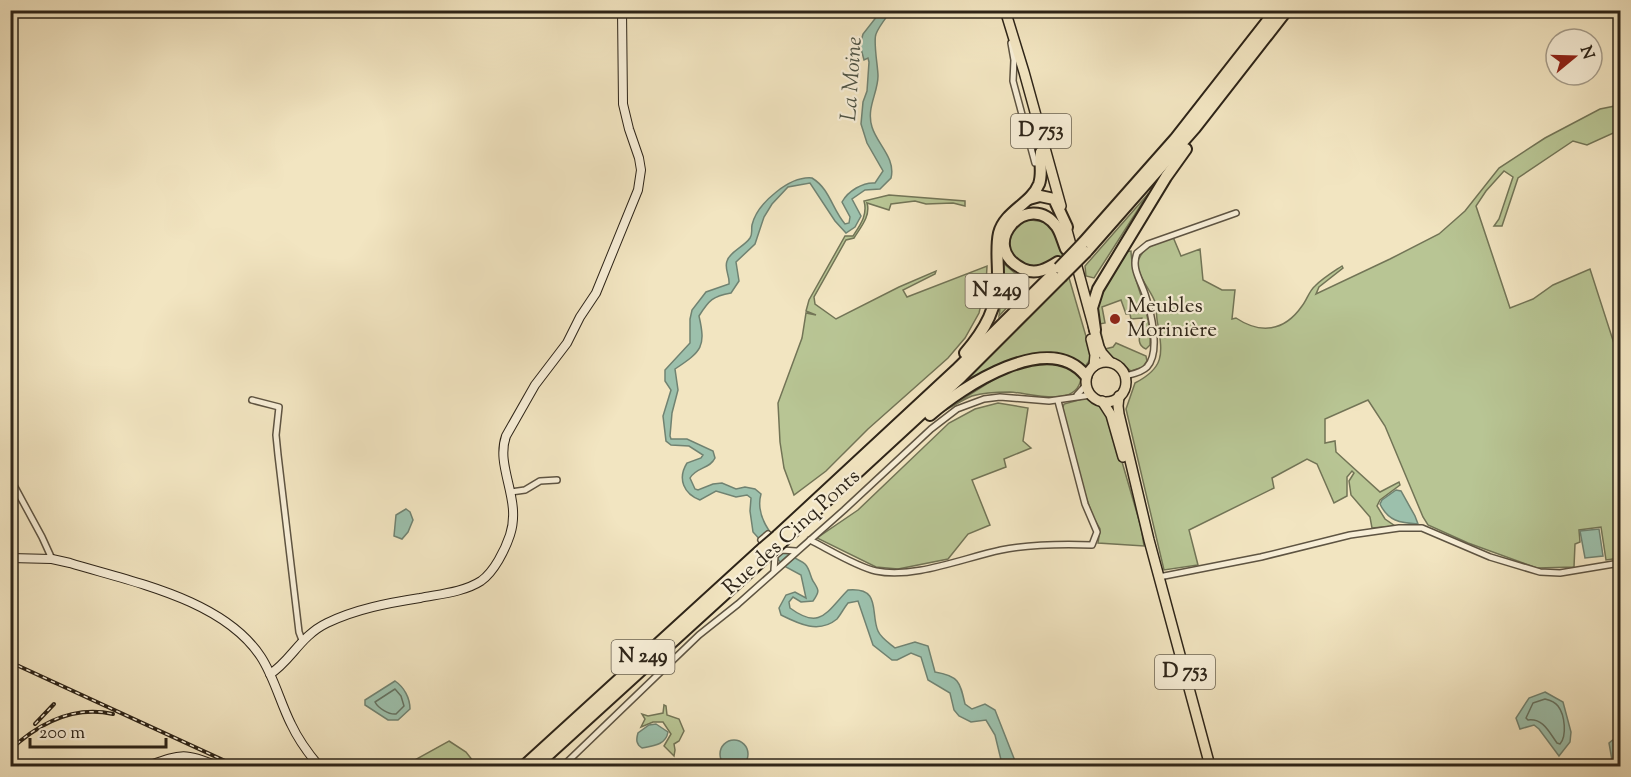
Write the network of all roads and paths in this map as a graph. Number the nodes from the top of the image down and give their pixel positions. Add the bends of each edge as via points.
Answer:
1 (622, 10) edge
2 (1276, 10) edge
3 (1287, 10) edge
4 (1006, 14) edge
5 (1012, 37) junction
6 (1016, 75) junction
7 (1231, 83) junction
8 (1038, 121) junction
9 (1041, 152) junction
10 (1035, 163) dead end
11 (1029, 199) junction
12 (1054, 199) junction
13 (1236, 213) dead end
14 (1066, 227) junction
15 (1083, 245) junction
16 (1066, 249) junction
17 (1059, 269) junction
18 (1095, 330) junction
19 (1110, 362) junction
20 (1094, 366) junction
21 (1125, 376) junction
22 (1086, 380) junction
23 (1091, 395) junction
24 (1075, 396) junction
25 (1119, 396) junction
26 (252, 400) dead end
27 (1058, 401) junction
28 (1102, 401) junction
29 (908, 415) junction
30 (891, 443) junction
31 (10, 478) edge
32 (556, 480) dead end
33 (511, 492) junction
34 (810, 540) junction
35 (1149, 540) junction
36 (777, 541) junction
37 (798, 549) junction
38 (767, 550) junction
39 (10, 558) edge
40 (52, 559) junction
41 (1620, 563) edge
42 (772, 572) junction
43 (1159, 577) junction
44 (302, 640) junction
45 (270, 674) junction
46 (148, 766) edge
47 (217, 766) edge
48 (319, 766) edge
49 (524, 766) edge
50 (536, 766) edge
51 (563, 766) edge
52 (1210, 766) edge

1 - 33 street via 623,104 639,158 640,178 596,293 506,436 503,458
2 - 15 highway, N 249 via 1194,116
3 - 7 highway, N 249
4 - 5 main road, D 753
4 - 6 street
5 - 6 main road, D 753
5 - 8 main road, D 753
6 - 8 main road via 1023,76
6 - 9 main road, D 753
6 - 10 street
7 - 15 highway, N 249 via 1148,183
7 - 18 highway, N 249 via 1230,91 1172,168 1098,289 1092,308
8 - 14 main road, D 753
9 - 11 highway, N 249 via 1041,176
9 - 12 main road, D 753
11 - 12 highway
11 - 29 highway, N 249 via 999,232 997,288 986,325 978,339
12 - 14 highway
12 - 16 main road, D 753
13 - 21 street via 1148,244 1137,253 1134,268 1149,306 1154,348 1143,370
14 - 18 main road, D 753
15 - 17 highway, N 249, bridge
15 - 17 highway, N 249
16 - 17 highway, N 249 via 1056,225 1038,214 1027,214 1009,226 1004,249 1012,262 1026,271
16 - 20 main road, D 753 via 1094,349
17 - 29 highway, N 249
17 - 30 highway, N 249 via 969,370
18 - 19 main road, D 753 via 1102,353
19 - 20 main road
19 - 21 main road
20 - 22 main road
21 - 25 main road via 1125,387
22 - 23 main road
22 - 24 street, Rue des Cinq Ponts
22 - 30 highway, N 249 via 1077,367 1056,360 1032,359 1014,364 965,388
23 - 24 street, Rue des Cinq Ponts
23 - 28 main road
24 - 27 street, Rue des Cinq Ponts
25 - 28 main road
25 - 35 main road, D 753 via 1119,414
26 - 44 street via 279,407 276,435
27 - 34 street, Rue des Cinq Ponts via 1000,397 957,410
27 - 34 street via 1085,504 1097,532 1092,545 1003,550 892,573 873,571
28 - 35 main road, D 753 via 1111,415
29 - 36 highway, N 249
30 - 36 highway, N 249
31 - 40 street
32 - 33 street via 540,481 525,490
33 - 44 street via 514,514 510,534 483,580 463,589 348,614 325,623
34 - 37 street, Rue des Cinq Ponts
35 - 43 main road, D 753
36 - 37 street
36 - 38 highway, N 249, bridge
37 - 42 street, Rue des Cinq Ponts
38 - 42 street
38 - 49 highway, N 249
38 - 50 highway, N 249
39 - 40 street
40 - 45 street via 193,602 244,637
41 - 43 street via 1560,573 1540,572 1490,557 1422,528 1399,528
42 - 51 street, Rue des Cinq Ponts
43 - 52 main road, D 753
44 - 45 street
45 - 48 street via 291,724
46 - 47 street via 181,755

